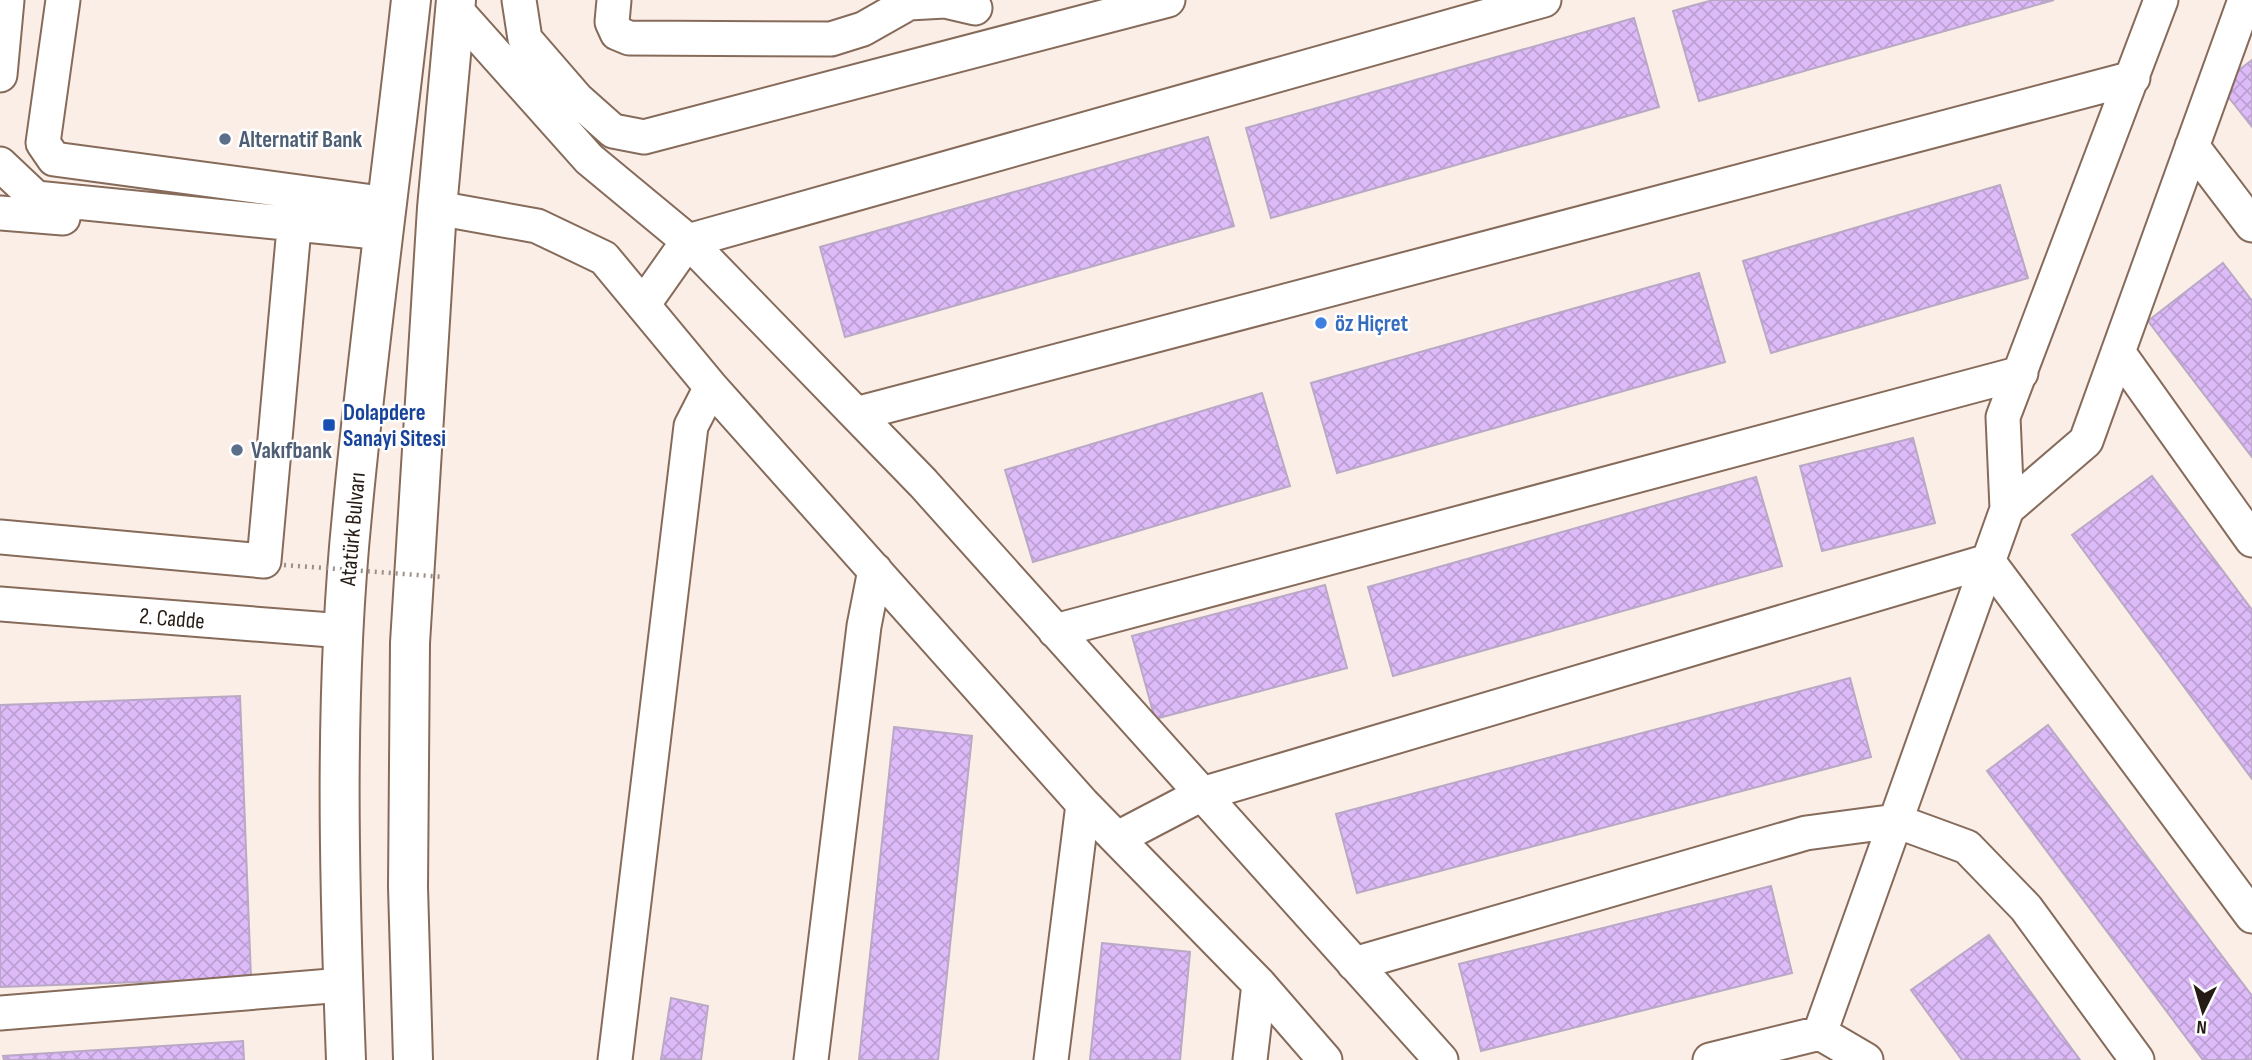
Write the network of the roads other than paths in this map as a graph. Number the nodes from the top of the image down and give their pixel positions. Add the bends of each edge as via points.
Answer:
1 (63, 0) edge
2 (411, 0) edge
3 (519, 0) edge
4 (614, 0) edge
5 (1168, 0) edge
6 (1545, 0) edge
7 (2161, 0) edge
8 (2245, 0) edge
9 (909, 1) edge
10 (455, 4) edge
11 (974, 4) edge
12 (4, 17) edge
13 (987, 47) junction
14 (0, 75) edge
15 (2133, 78) junction
16 (2192, 146) junction
17 (0, 164) edge
18 (437, 208) junction
19 (0, 213) edge
20 (2252, 225) edge
21 (385, 228) junction
22 (293, 239) junction
23 (688, 241) junction
24 (643, 305) junction
25 (2118, 352) junction
26 (2021, 373) junction
27 (711, 387) junction
28 (856, 414) junction
29 (2007, 509) junction
30 (0, 537) edge
31 (2252, 540) edge
32 (1988, 561) junction
33 (874, 570) junction
34 (0, 604) edge
35 (344, 631) junction
36 (1055, 631) junction
37 (1202, 794) junction
38 (1083, 804) junction
39 (1896, 821) junction
40 (1118, 838) junction
41 (2252, 916) edge
42 (1354, 964) junction
43 (1259, 984) junction
44 (343, 985) junction
45 (0, 1013) edge
46 (1821, 1033) junction
47 (346, 1060) edge
48 (413, 1060) edge
49 (615, 1060) edge
50 (811, 1060) edge
51 (1051, 1060) edge
52 (1250, 1060) edge
53 (1325, 1060) edge
54 (1441, 1060) edge
55 (1710, 1060) edge
56 (1866, 1060) edge
57 (2137, 1060) edge

1 - 21 street via 43,143 54,159
2 - 21 main road, Atatürk Bulvarı
3 - 13 street via 525,39 577,99 613,131 644,137
4 - 9 street via 612,22 617,33 629,38 831,39 863,29
5 - 13 street
6 - 23 street
7 - 15 street
8 - 16 street
9 - 11 street
10 - 18 main road
10 - 23 street via 589,159
11 - 13 street
12 - 14 street
15 - 26 street
15 - 28 street
16 - 20 street
16 - 25 street
17 - 21 street via 36,198
18 - 24 street via 537,226 604,257
18 - 48 main road via 410,643 408,887
19 - 22 street
21 - 22 street
21 - 35 main road, Atatürk Bulvarı via 351,516
22 - 30 street via 264,561
23 - 24 street
23 - 28 street
24 - 27 street
25 - 29 street via 2086,442
25 - 31 street
26 - 29 street via 2003,417
26 - 36 street
27 - 33 street
27 - 49 street via 691,426
28 - 36 street
29 - 32 street
32 - 37 street
32 - 39 street
32 - 41 street
33 - 38 street
33 - 50 street
34 - 35 street, 2. Cadde
35 - 44 main road, Atatürk Bulvarı
36 - 37 street
37 - 40 street
37 - 42 street
38 - 40 street
38 - 51 street
39 - 42 street via 1806,833
39 - 46 street
39 - 57 street via 1967,847 2026,908
40 - 43 street
42 - 54 street
43 - 52 street
43 - 53 street
44 - 45 street
44 - 47 main road, Atatürk Bulvarı
46 - 55 street
46 - 56 street

